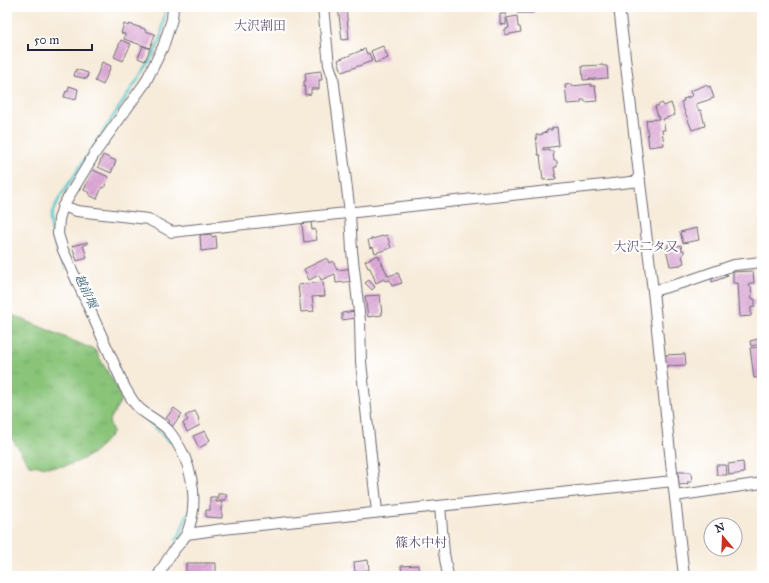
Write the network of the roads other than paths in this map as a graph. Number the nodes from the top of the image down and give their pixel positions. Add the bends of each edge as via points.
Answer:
1 (173, 7) edge
2 (323, 7) edge
3 (619, 7) edge
4 (640, 181) junction
5 (63, 206) junction
6 (350, 213) junction
7 (762, 262) edge
8 (653, 291) junction
9 (673, 481) junction
10 (762, 483) edge
11 (675, 496) junction
12 (440, 506) junction
13 (377, 512) junction
14 (187, 534) junction
15 (158, 576) edge
16 (448, 576) edge
17 (684, 576) edge

1 - 5 street via 164,47 145,83 95,153
2 - 6 street
3 - 4 street
4 - 6 street
4 - 8 street
5 - 6 street via 77,211 148,219 172,232
5 - 14 street via 58,234 63,250 125,388 138,408 167,429 184,457 194,491 193,511
6 - 13 street via 360,321 361,362
7 - 8 street via 734,265
8 - 9 street
9 - 11 street
9 - 12 street
10 - 11 street
11 - 17 street
12 - 13 street
12 - 16 street
13 - 14 street
14 - 15 street

